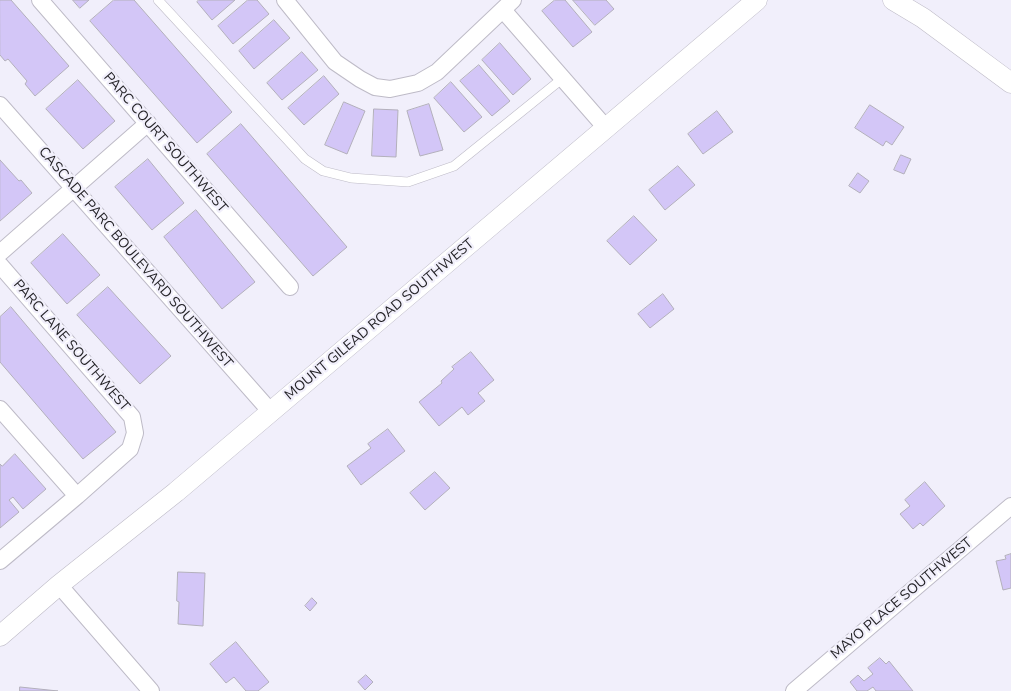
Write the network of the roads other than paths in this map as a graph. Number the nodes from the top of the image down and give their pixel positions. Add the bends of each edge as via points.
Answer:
1 (40, 0) edge
2 (158, 0) edge
3 (284, 0) edge
4 (757, 0) edge
5 (894, 0) edge
6 (508, 5) edge
7 (563, 78) junction
8 (1011, 83) edge
9 (0, 104) edge
10 (148, 123) junction
11 (606, 128) junction
12 (73, 187) junction
13 (0, 253) edge
14 (0, 265) edge
15 (290, 286) dead end
16 (0, 409) edge
17 (271, 412) junction
18 (77, 496) junction
19 (1011, 506) edge
20 (0, 561) edge
21 (59, 585) junction
22 (0, 636) edge
23 (151, 691) edge
24 (794, 691) edge

1 - 10 street, PARC COURT SOUTHWEST
2 - 7 lane via 305,160 323,171 351,178 408,182 454,166
3 - 6 street via 335,62 374,87 390,89 418,83 437,72
4 - 11 street, MOUNT GILEAD ROAD SOUTHWEST
5 - 8 street
6 - 7 street
7 - 11 street
9 - 12 street, CASCADE PARC BOULEVARD SOUTHWEST
10 - 12 street
10 - 15 street, PARC COURT SOUTHWEST
11 - 17 street, MOUNT GILEAD ROAD SOUTHWEST
12 - 13 street
12 - 17 street, CASCADE PARC BOULEVARD SOUTHWEST
14 - 18 street, PARC LANE SOUTHWEST via 132,417 135,433 130,449
16 - 18 street
17 - 21 street, MOUNT GILEAD ROAD SOUTHWEST
18 - 20 street, PARC LANE SOUTHWEST
19 - 24 street, MAYO PLACE SOUTHWEST
21 - 22 street, MOUNT GILEAD ROAD SOUTHWEST
21 - 23 street

